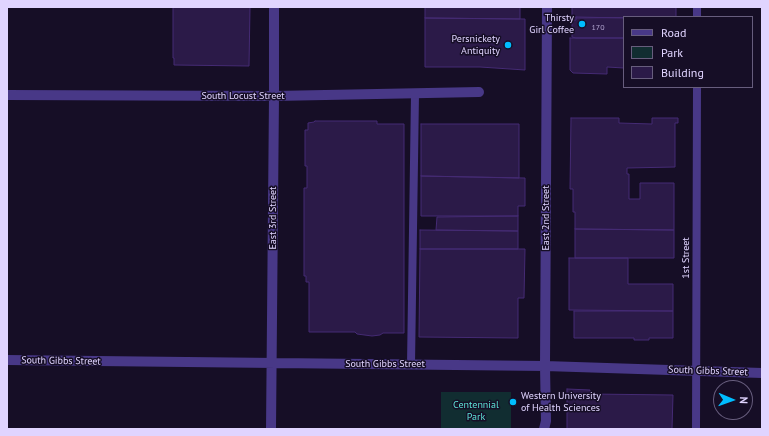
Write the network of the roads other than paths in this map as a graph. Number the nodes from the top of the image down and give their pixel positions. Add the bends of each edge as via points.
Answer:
1 (274, 7) edge
2 (547, 7) edge
3 (697, 88) edge
4 (479, 92) dead end
5 (415, 94) junction
6 (7, 95) edge
7 (274, 96) junction
8 (7, 360) edge
9 (272, 363) junction
10 (411, 364) junction
11 (545, 366) junction
12 (696, 371) junction
13 (762, 373) edge
14 (271, 429) edge
15 (544, 429) edge
16 (696, 429) edge

1 - 7 street, East 3rd Street
2 - 11 street, East 2nd Street
3 - 12 lane, 1st Street
4 - 5 street, South Locust Street
5 - 7 street, South Locust Street
5 - 10 lane
6 - 7 street, South Locust Street
7 - 9 street, East 3rd Street
8 - 9 street, South Gibbs Street
9 - 10 street, South Gibbs Street
9 - 14 street, East 3rd Street
10 - 11 street, South Gibbs Street
11 - 12 street, South Gibbs Street
11 - 15 street, East 2nd Street
12 - 13 street, South Gibbs Street
12 - 16 lane, 1st Street

